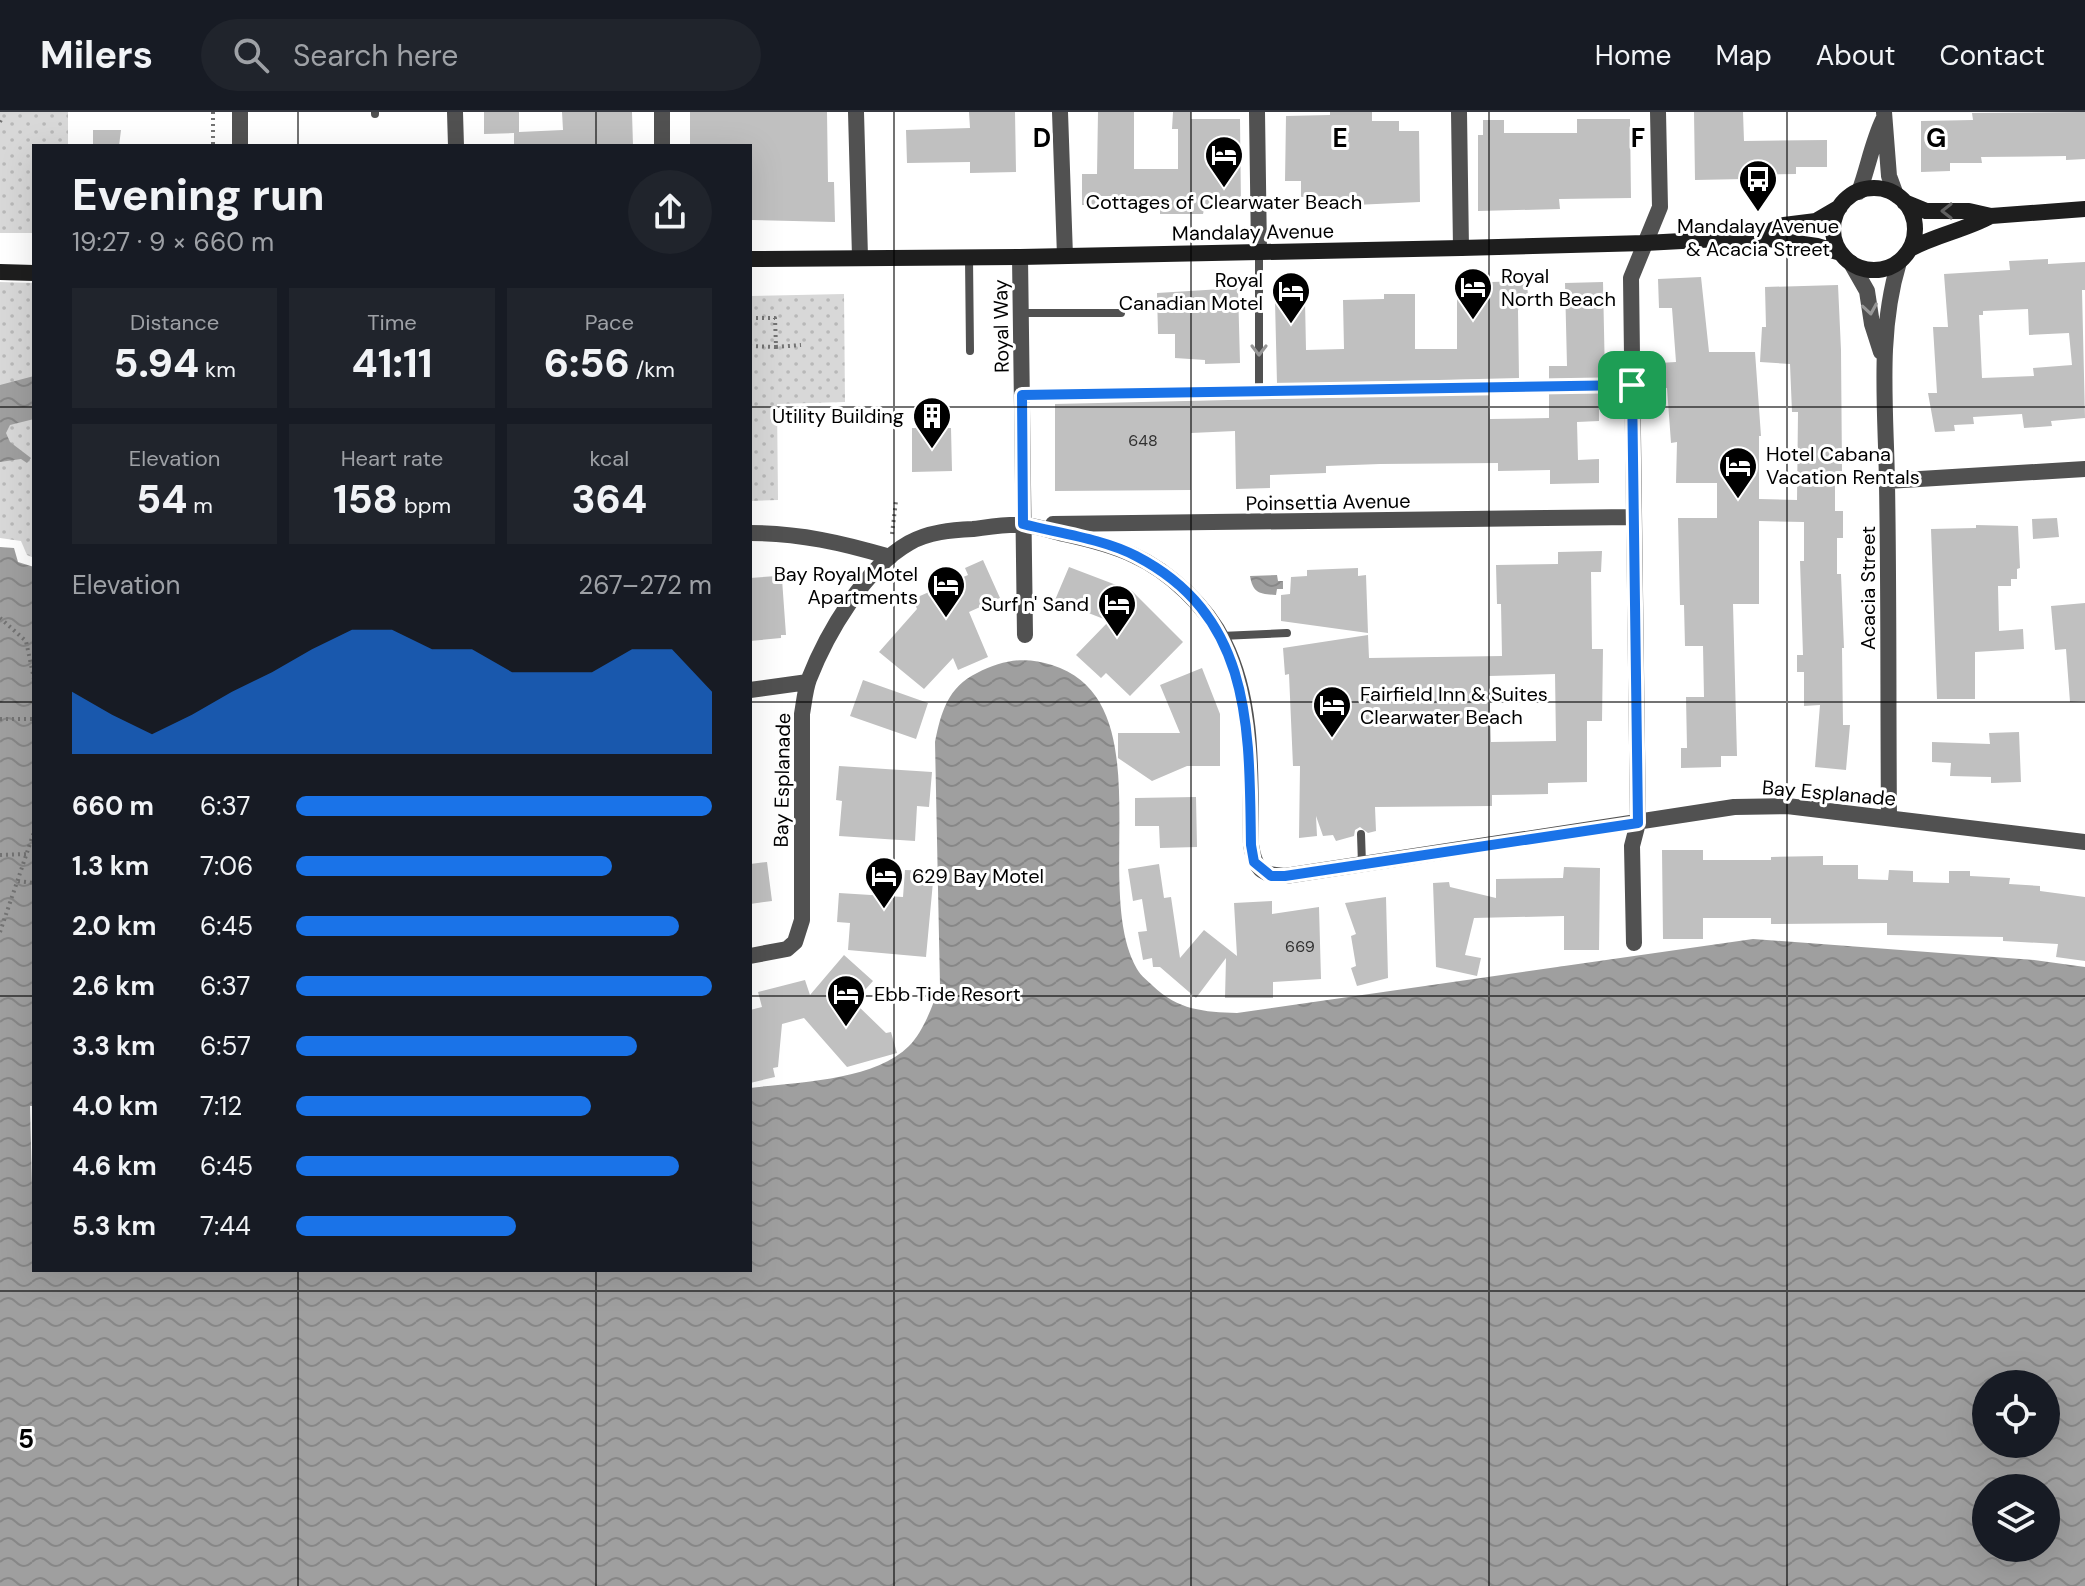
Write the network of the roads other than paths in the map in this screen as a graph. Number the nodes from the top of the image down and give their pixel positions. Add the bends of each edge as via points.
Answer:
1 (240, 112) edge
2 (455, 112) edge
3 (662, 112) edge
4 (856, 112) edge
5 (1060, 112) edge
6 (1257, 112) edge
7 (1459, 112) edge
8 (1658, 112) edge
9 (1884, 116) edge
10 (240, 144) edge
11 (456, 144) edge
12 (662, 144) edge
13 (1859, 192) junction
14 (1900, 198) junction
15 (1840, 207) junction
16 (2085, 209) edge
17 (1991, 216) junction
18 (1756, 237) junction
19 (1645, 243) junction
20 (1461, 248) junction
21 (1259, 252) junction
22 (1905, 255) junction
23 (1065, 256) junction
24 (860, 257) junction
25 (969, 257) junction
26 (1020, 257) junction
27 (1846, 258) junction
28 (752, 259) edge
29 (0, 272) edge
30 (32, 273) edge
31 (1021, 313) junction
32 (1121, 313) dead end
33 (970, 351) dead end
34 (1883, 358) junction
35 (1632, 385) junction
36 (1259, 391) junction
37 (1022, 395) junction
38 (2085, 469) edge
39 (1887, 481) junction
40 (1634, 517) junction
41 (1023, 524) junction
42 (752, 533) edge
43 (890, 557) junction
44 (1287, 633) dead end
45 (1025, 635) dead end
46 (1221, 636) junction
47 (808, 682) junction
48 (752, 690) edge
49 (1889, 818) junction
50 (1638, 823) junction
51 (1361, 834) dead end
52 (2085, 842) edge
53 (1362, 865) junction
54 (1634, 943) dead end
55 (752, 956) edge

1 - 10 street
2 - 11 street
3 - 12 street
4 - 24 street
5 - 23 street
6 - 21 street
7 - 20 street
8 - 19 street via 1660,207
9 - 13 street
9 - 14 street via 1889,176
13 - 14 street via 1884,190
13 - 15 street
17 -> 14 street via 1926,211
14 - 22 street via 1915,224
15 - 18 street, Mandalay Avenue via 1816,221 1784,225
15 - 27 street via 1834,230
16 - 17 street
17 - 22 street via 1933,236
18 - 19 street, Mandalay Avenue
18 - 27 street, Mandalay Avenue via 1817,246
19 - 20 street, Mandalay Avenue
19 - 35 street via 1631,278
20 - 21 street, Mandalay Avenue
21 - 23 street, Mandalay Avenue
21 -> 36 lane
22 - 27 street via 1881,270 1860,268
22 - 34 street, Acacia Street via 1891,289
23 - 26 street, Mandalay Avenue
24 - 25 street, Mandalay Avenue
24 - 28 street, Mandalay Avenue
25 - 26 street, Mandalay Avenue
25 - 33 lane
26 - 31 street, Royal Way
27 -> 34 street, Acacia Street via 1867,291
29 - 30 street
31 - 32 lane
31 - 37 street, Royal Way
34 - 39 street, Acacia Street
35 - 36 lane
35 - 40 street
36 - 37 lane
37 - 41 street, Royal Way
38 - 39 street
39 - 49 street, Acacia Street
40 - 41 street, Poinsettia Avenue
40 - 50 street
41 - 43 street, Bay Esplanade via 941,531
41 - 45 street, Royal Way
41 - 46 street, Bay Esplanade via 1135,555 1175,582
42 - 43 street via 837,541
43 - 47 street, Bay Esplanade via 844,611
44 - 46 lane
46 - 53 street, Bay Esplanade via 1241,687 1249,741 1254,862 1271,876
47 - 48 street
47 - 55 street, Bay Esplanade via 800,748 800,932 787,949
49 - 50 street, Bay Esplanade via 1787,806 1734,807
49 - 52 street, Bay Esplanade
50 - 53 street, Bay Esplanade
50 - 54 street via 1632,846
51 - 53 lane

